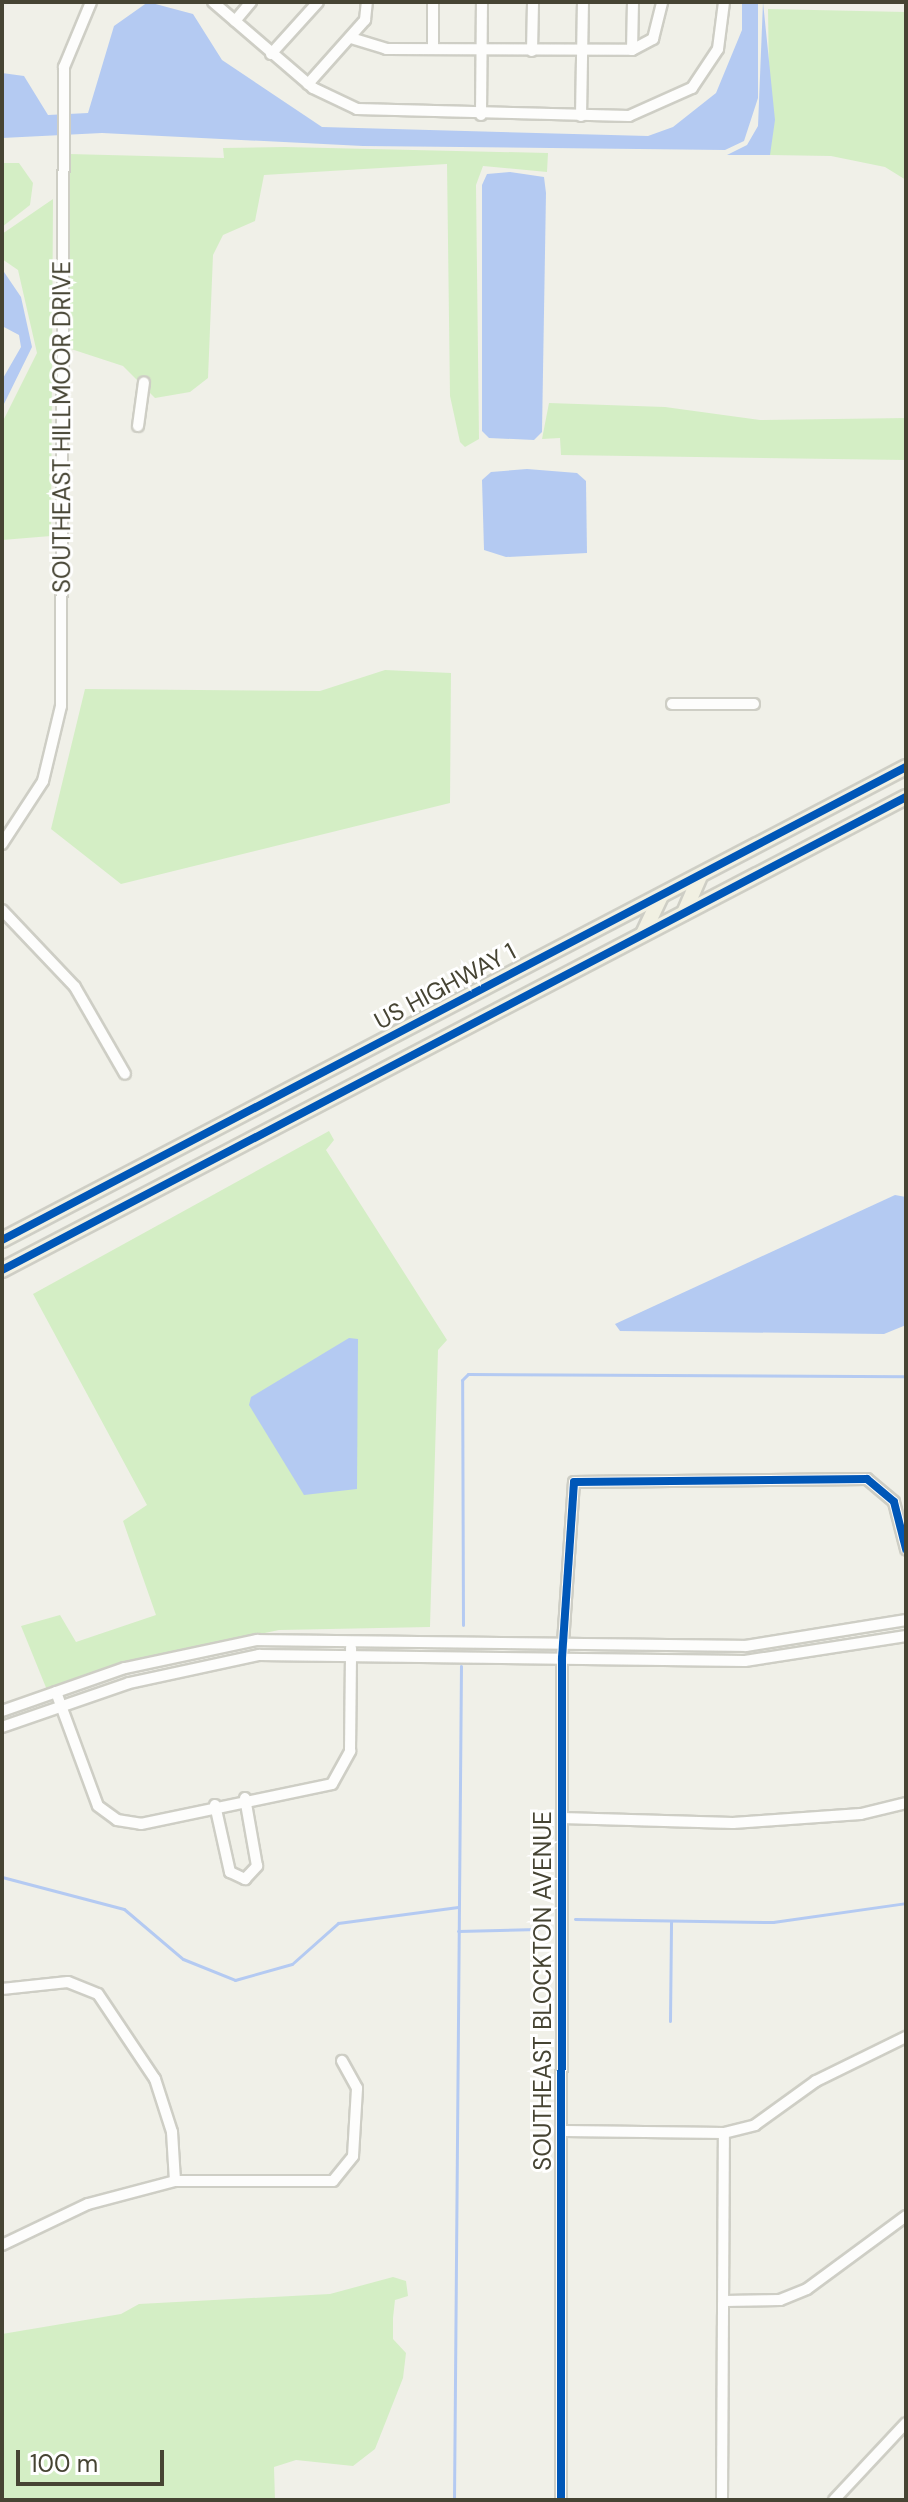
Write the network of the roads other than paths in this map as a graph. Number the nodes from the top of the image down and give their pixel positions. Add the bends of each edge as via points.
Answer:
1 (91, 2) edge
2 (213, 2) edge
3 (251, 2) edge
4 (318, 2) edge
5 (367, 2) edge
6 (433, 2) edge
7 (482, 2) edge
8 (533, 2) edge
9 (583, 2) edge
10 (633, 2) edge
11 (662, 2) edge
12 (724, 2) edge
13 (235, 21) junction
14 (351, 38) junction
15 (433, 49) junction
16 (482, 50) junction
17 (632, 50) junction
18 (532, 51) junction
19 (582, 51) junction
20 (271, 54) junction
21 (308, 84) junction
22 (481, 115) junction
23 (581, 116) junction
24 (144, 382) dead end
25 (138, 426) dead end
26 (672, 704) dead end
27 (754, 704) dead end
28 (906, 767) edge
29 (906, 797) edge
30 (2, 844) edge
31 (700, 876) junction
32 (661, 896) junction
33 (2, 910) edge
34 (684, 913) junction
35 (642, 934) junction
36 (125, 1074) dead end
37 (170, 1152) junction
38 (144, 1166) junction
39 (160, 1186) junction
40 (124, 1205) junction
41 (2, 1240) edge
42 (2, 1270) edge
43 (906, 1549) edge
44 (906, 1620) edge
45 (350, 1636) junction
46 (906, 1636) edge
47 (562, 1642) junction
48 (204, 1649) junction
49 (351, 1652) junction
50 (562, 1658) junction
51 (207, 1664) junction
52 (56, 1692) junction
53 (60, 1707) junction
54 (2, 1711) edge
55 (2, 1727) edge
56 (245, 1798) junction
57 (906, 1803) edge
58 (215, 1805) junction
59 (562, 1818) junction
60 (2, 1989) edge
61 (906, 2037) edge
62 (342, 2061) dead end
63 (565, 2131) junction
64 (724, 2133) junction
65 (175, 2181) junction
66 (906, 2216) edge
67 (2, 2245) edge
68 (725, 2301) junction
69 (906, 2423) edge
70 (561, 2500) edge
71 (722, 2500) edge
72 (834, 2500) edge

1 - 30 street, SOUTHEAST HILLMOOR DRIVE via 70,40 63,111 61,706 43,781
2 - 13 street
3 - 13 street
4 - 20 street
5 - 14 street
6 - 15 street
7 - 16 street
8 - 18 street
9 - 19 street
10 - 17 street
11 - 17 street via 653,39
12 - 23 street via 718,49 692,88 651,111
13 - 20 street
14 - 15 street via 386,49
14 - 21 street
15 - 16 street
16 - 18 street
16 - 22 street
17 - 19 street
18 - 19 street
19 - 23 street
20 - 21 street
21 - 22 street via 357,109
22 - 23 street
24 - 25 street
26 - 27 street
28 - 31 main road, US HIGHWAY 1
29 - 34 main road, US HIGHWAY 1
31 - 32 main road, US HIGHWAY 1
31 - 34 main road
32 - 35 main road
32 - 37 main road, US HIGHWAY 1
33 - 36 street via 75,987
34 - 35 main road, US HIGHWAY 1
35 - 39 main road, US HIGHWAY 1
37 - 38 main road, US HIGHWAY 1
37 - 39 main road
38 - 40 main road
38 - 41 main road, US HIGHWAY 1
39 - 40 main road, US HIGHWAY 1
40 - 42 main road, US HIGHWAY 1
43 - 47 street, SOUTHEAST BLOCKTON AVENUE via 894,1502 867,1479 574,1482
44 - 47 street via 746,1646
45 - 47 street
45 - 48 street
45 - 49 street
46 - 50 street via 745,1661
47 - 50 street, SOUTHEAST BLOCKTON AVENUE
48 - 51 street
48 - 52 street
49 - 50 street
49 - 51 street
49 - 56 street via 344,1768 332,1784
50 - 59 street, SOUTHEAST BLOCKTON AVENUE
51 - 53 street
52 - 53 street
52 - 54 street
53 - 55 street
53 - 58 street via 88,1788 117,1820 141,1824
56 - 58 street
56 - 58 street via 257,1866 245,1879 230,1872
57 - 59 street via 861,1814 733,1823
59 - 63 street, SOUTHEAST BLOCKTON AVENUE
60 - 65 street via 68,1982 98,1994 155,2079 172,2132
61 - 64 street via 816,2081 755,2125
62 - 65 street via 357,2088 353,2156 333,2181
63 - 64 street
63 - 70 street, SOUTHEAST BLOCKTON AVENUE
64 - 68 street
65 - 67 street via 88,2204
66 - 68 street via 807,2289 780,2300
68 - 71 street
69 - 72 street

